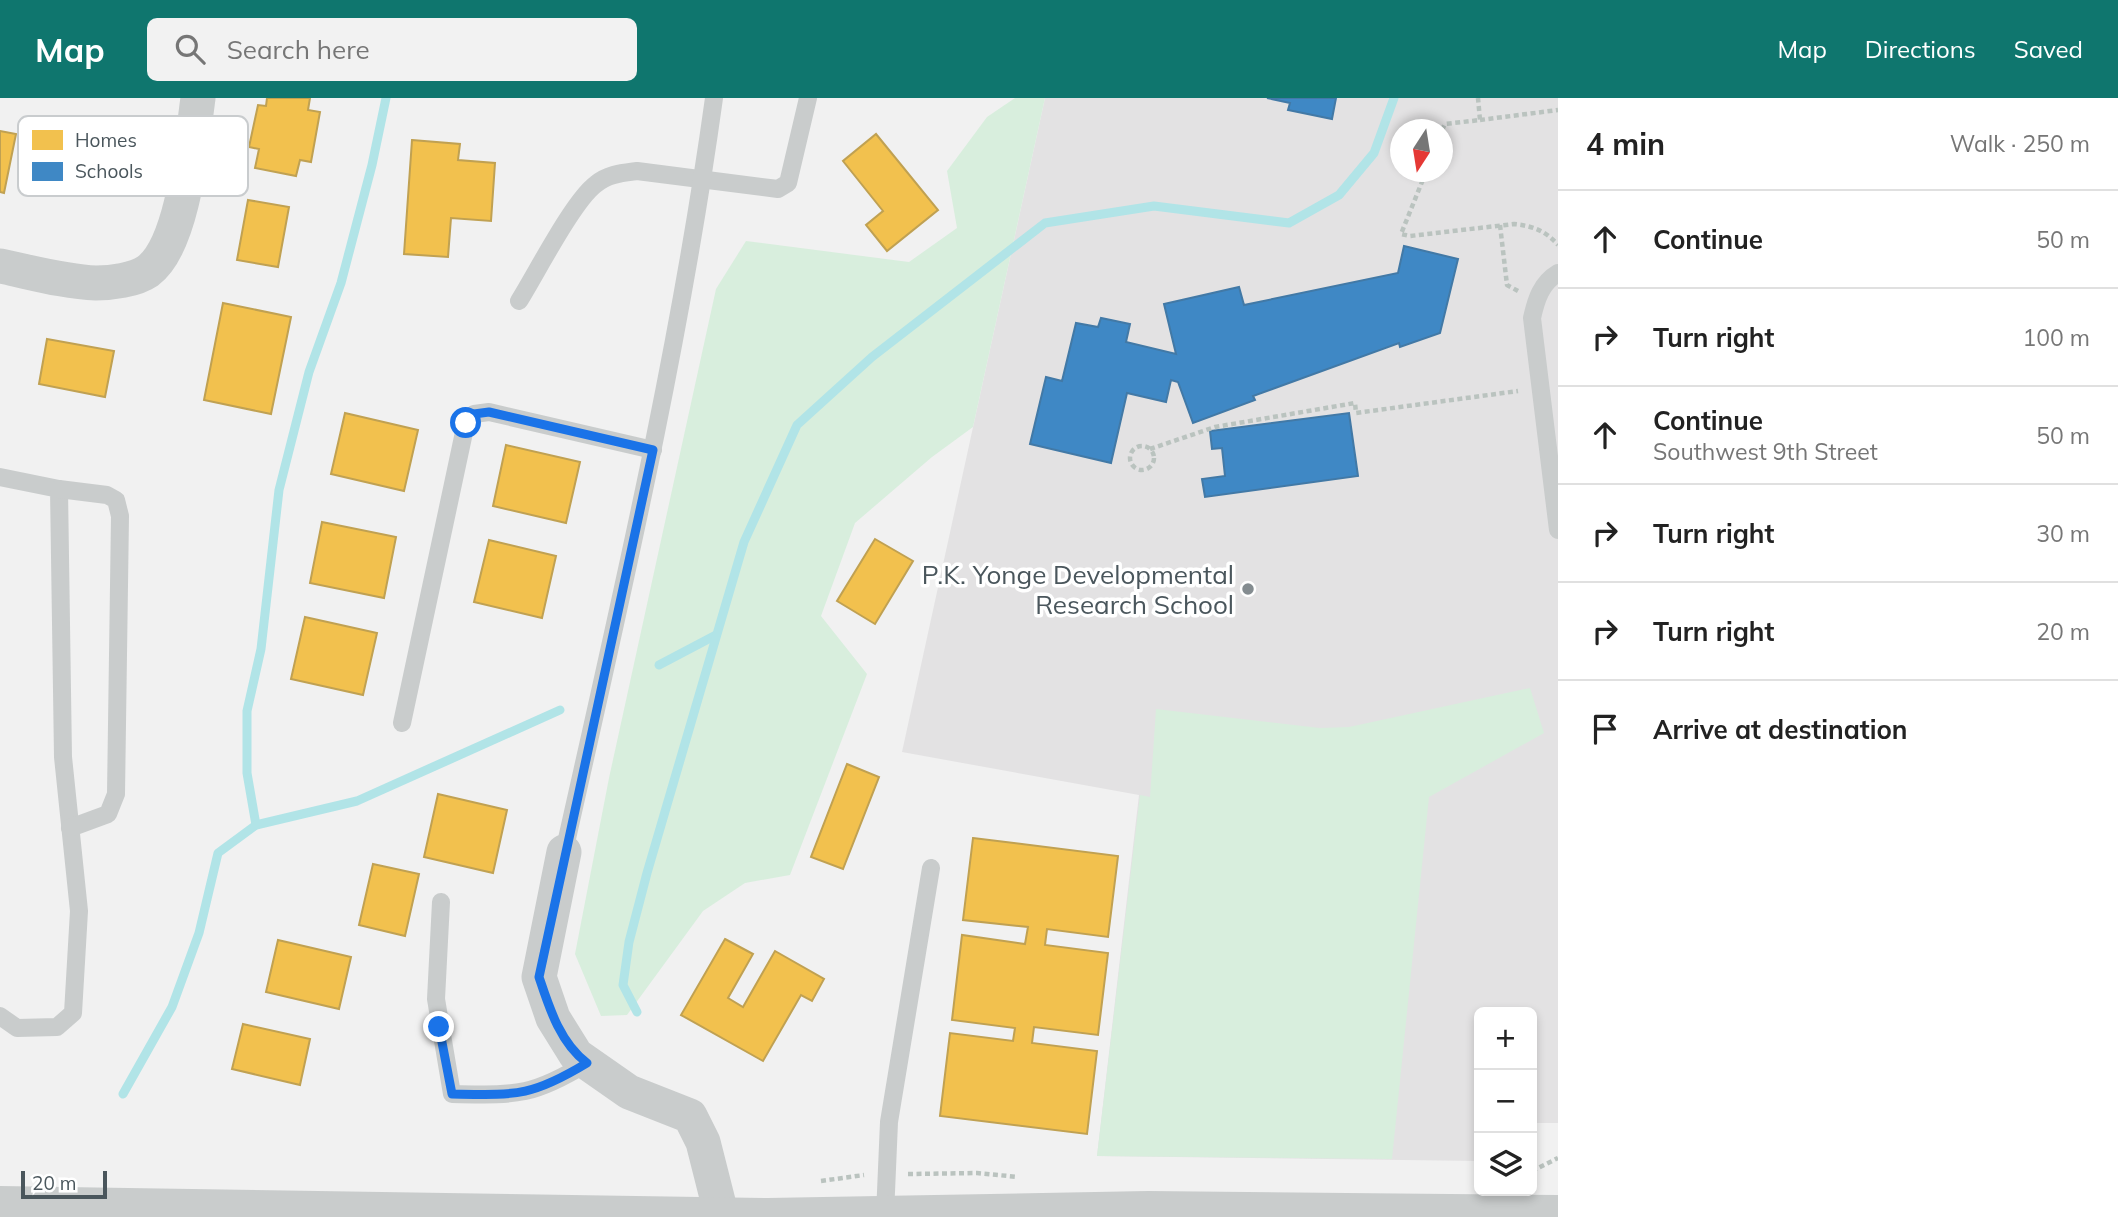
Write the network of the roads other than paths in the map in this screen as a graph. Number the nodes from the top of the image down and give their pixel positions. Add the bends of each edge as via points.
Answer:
1 (198, 98) edge
2 (714, 98) edge
3 (808, 98) edge
4 (195, 116) edge
5 (703, 178) junction
6 (182, 196) edge
7 (0, 266) edge
8 (1558, 273) edge
9 (519, 301) dead end
10 (653, 450) junction
11 (0, 477) edge
12 (59, 489) junction
13 (1558, 530) edge
14 (402, 723) dead end
15 (70, 828) junction
16 (564, 852) joint
17 (931, 868) dead end
18 (441, 902) dead end
19 (0, 1016) edge
20 (587, 1063) junction
21 (0, 1205) edge
22 (183, 1213) edge
23 (1558, 1214) edge
24 (885, 1215) junction
25 (1416, 1215) edge
26 (722, 1217) edge

1 - 4 street
2 - 5 lane
3 - 5 lane via 788,183 778,189
5 - 9 lane via 637,171 613,174 595,184
5 - 10 lane
6 - 7 street via 177,223 148,271 95,283
8 - 13 lane via 1537,297 1532,318
10 - 14 lane via 489,412 474,414 466,423
10 - 16 lane
11 - 12 lane
12 - 15 lane via 63,757
12 - 15 lane via 107,495 116,500 120,516 116,794 108,814
15 - 19 lane via 79,911 73,1013 57,1027 17,1028
16 - 20 street via 539,977 553,1018 576,1055
17 - 24 lane via 889,1122
18 - 20 lane via 436,999 452,1094 535,1091
20 - 26 street via 629,1092 690,1116 703,1142
21 - 22 street
22 - 26 street
23 - 25 street
24 - 25 street via 1148,1210
24 - 26 street

